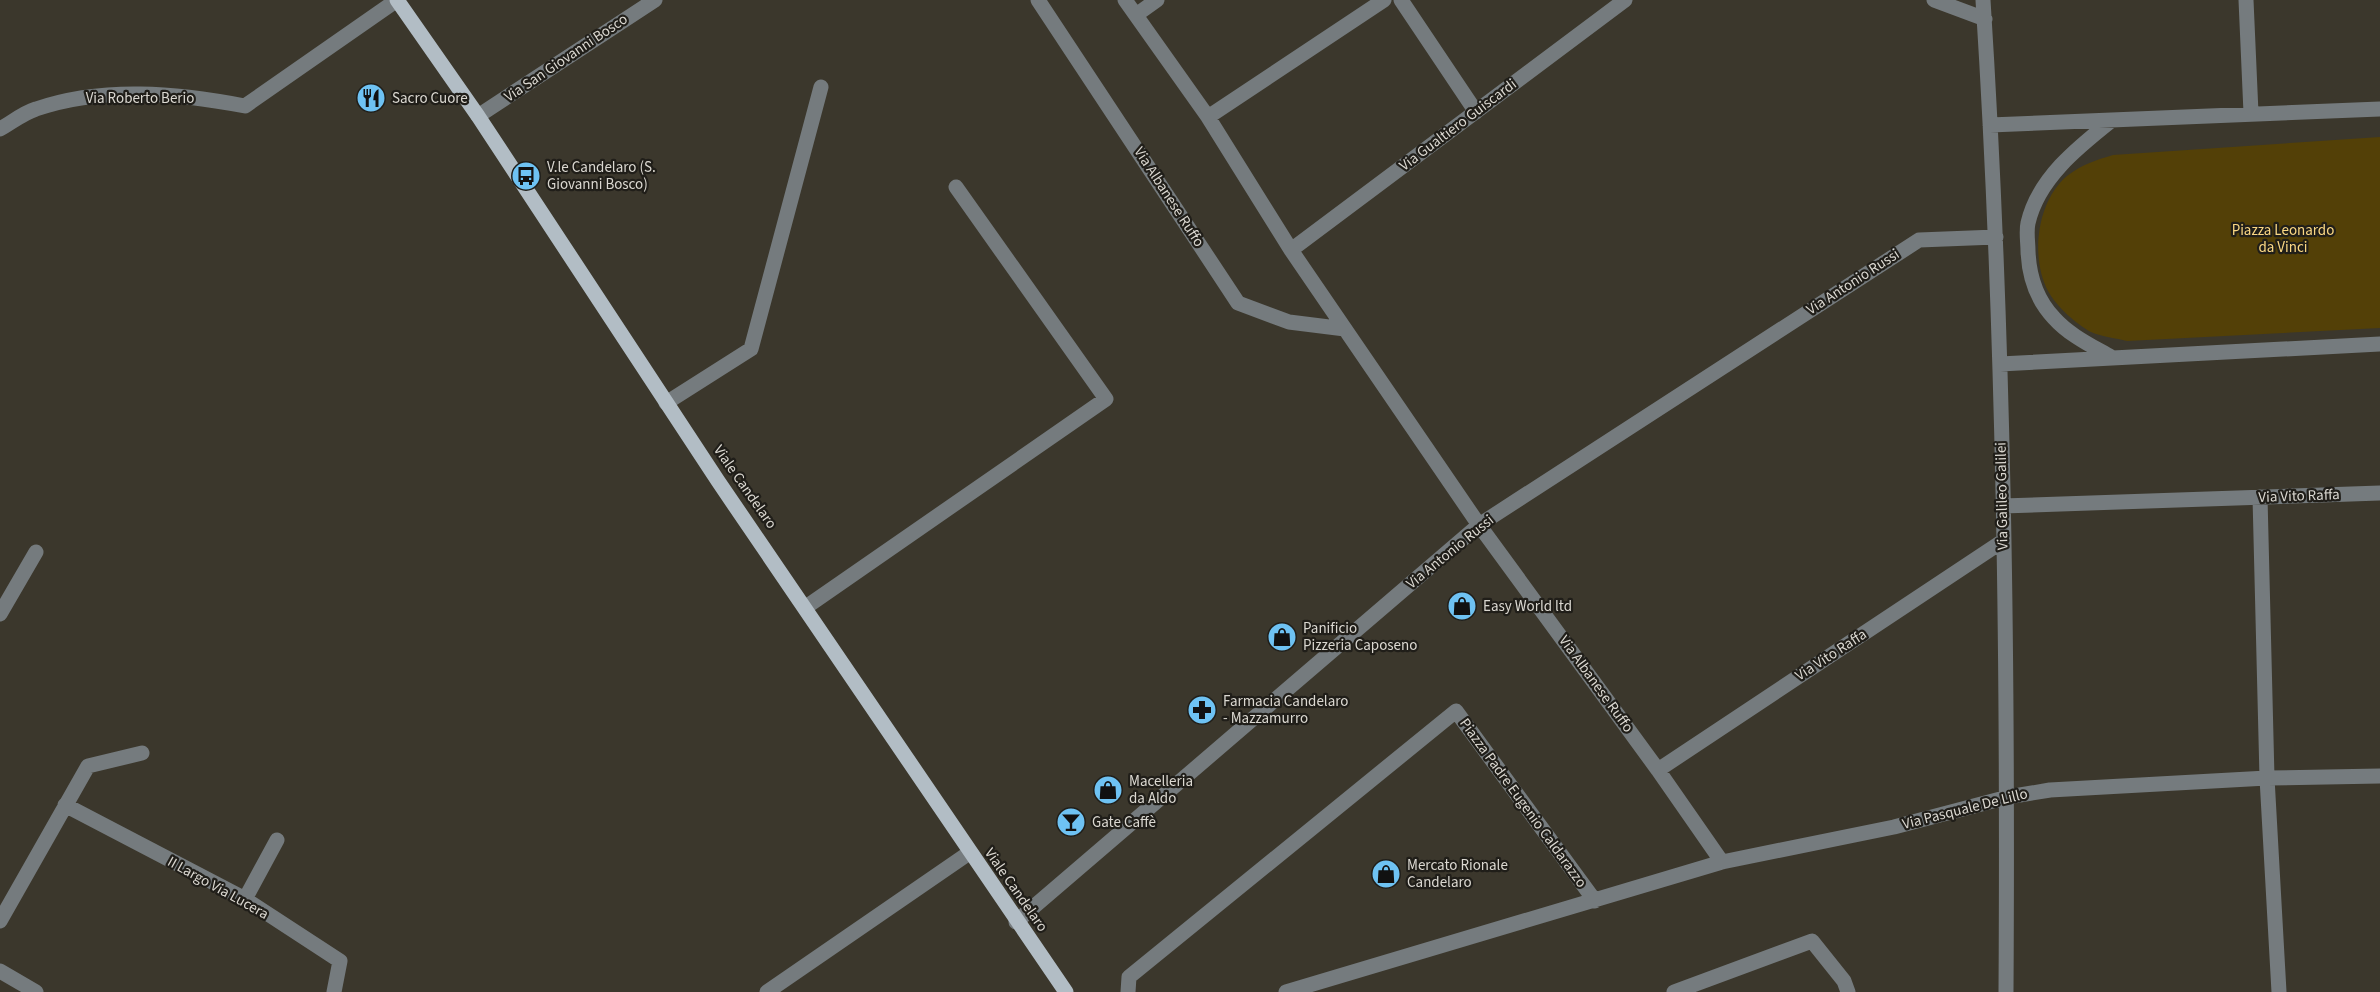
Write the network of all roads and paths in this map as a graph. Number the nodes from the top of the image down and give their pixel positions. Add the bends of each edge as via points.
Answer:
1 (397, 0) edge
2 (623, 0) edge
3 (655, 0) edge
4 (1038, 0) edge
5 (1125, 0) edge
6 (1157, 0) edge
7 (1384, 0) edge
8 (1401, 0) edge
9 (1625, 0) edge
10 (1934, 0) edge
11 (1983, 0) edge
12 (2246, 0) edge
13 (632, 14) junction
14 (1136, 15) junction
15 (1985, 19) junction
16 (821, 87) dead end
17 (2380, 108) edge
18 (1476, 112) junction
19 (2251, 113) junction
20 (478, 116) junction
21 (1208, 117) junction
22 (2111, 121) junction
23 (1990, 125) junction
24 (0, 129) edge
25 (956, 187) dead end
26 (1996, 237) junction
27 (1291, 250) junction
28 (1344, 329) junction
29 (2380, 344) edge
30 (2111, 357) junction
31 (2000, 364) junction
32 (666, 403) junction
33 (2380, 494) edge
34 (2260, 497) junction
35 (2002, 506) junction
36 (1479, 525) junction
37 (2003, 541) junction
38 (36, 552) dead end
39 (806, 607) junction
40 (0, 614) edge
41 (142, 753) dead end
42 (1658, 770) junction
43 (2380, 776) edge
44 (2267, 778) junction
45 (2008, 797) junction
46 (65, 805) junction
47 (277, 840) dead end
48 (969, 854) junction
49 (1722, 862) junction
50 (245, 899) junction
51 (1595, 901) junction
52 (0, 921) edge
53 (1016, 922) junction
54 (0, 971) edge
55 (36, 992) edge
56 (334, 992) edge
57 (767, 992) edge
58 (1066, 992) edge
59 (1128, 992) edge
60 (1286, 992) edge
61 (1674, 992) edge
62 (1848, 992) edge
63 (2006, 992) edge
64 (2279, 992) edge

1 - 20 main road, Viale Candelaro
1 - 24 street, Via Roberto Berio via 245,106 189,95 78,98 34,110
2 - 13 street
3 - 13 street, Via San Giovanni Bosco
4 - 28 street, Via Albanese Ruffo via 1238,303 1289,322
5 - 14 street, Via Albanese Ruffo
6 - 14 street
7 - 21 street
8 - 18 street
9 - 18 street, Via Gualtiero Guiscardi
10 - 15 street
11 - 15 street, Via Galileo Galilei
12 - 19 street
13 - 20 street, Via San Giovanni Bosco
14 - 21 street, Via Albanese Ruffo
15 - 23 street, Via Galileo Galilei
16 - 32 street via 751,349
17 - 19 street
18 - 27 street, Via Gualtiero Guiscardi
19 - 22 street
20 - 32 main road, Viale Candelaro
21 - 27 street, Via Albanese Ruffo
22 - 23 street
22 - 30 street via 2079,147 2049,180 2028,224 2029,263 2036,293 2055,320
23 - 26 street, Via Galileo Galilei
25 - 39 street via 1106,399
26 - 31 street, Via Galileo Galilei
26 - 36 street, Via Antonio Russi via 1919,240
27 - 28 street, Via Albanese Ruffo
28 - 36 street, Via Albanese Ruffo
29 - 30 street
30 - 31 street
31 - 35 street, Via Galileo Galilei
32 - 39 main road, Viale Candelaro
33 - 34 street, Via Vito Raffa
34 - 35 street, Via Vito Raffa
34 - 44 street
35 - 37 street, Via Galileo Galilei
36 - 42 street, Via Albanese Ruffo
36 - 53 street, Via Antonio Russi
37 - 42 street, Via Vito Raffa
37 - 45 street, Via Galileo Galilei
38 - 40 street
39 - 48 main road, Viale Candelaro
41 - 46 street via 88,766
42 - 49 street, Via Albanese Ruffo
43 - 44 street, Via Pasquale De Lillo
44 - 45 street, Via Pasquale De Lillo via 2050,790
44 - 64 street
45 - 49 street, Via Pasquale De Lillo via 1894,827
45 - 63 street, Via Galileo Galilei
46 - 50 street, II Largo Via Lucera
46 - 52 street
47 - 50 street
48 - 53 main road, Viale Candelaro
48 - 57 street
49 - 51 street, Via Pasquale De Lillo
50 - 56 street, II Largo Via Lucera via 340,961
51 - 59 street, Piazza Padre Eugenio Caldarazzo via 1456,711 1129,976
51 - 60 street, Piazza Padre Eugenio Caldarazzo
53 - 58 main road, Viale Candelaro
54 - 55 street
61 - 62 street via 1812,940

